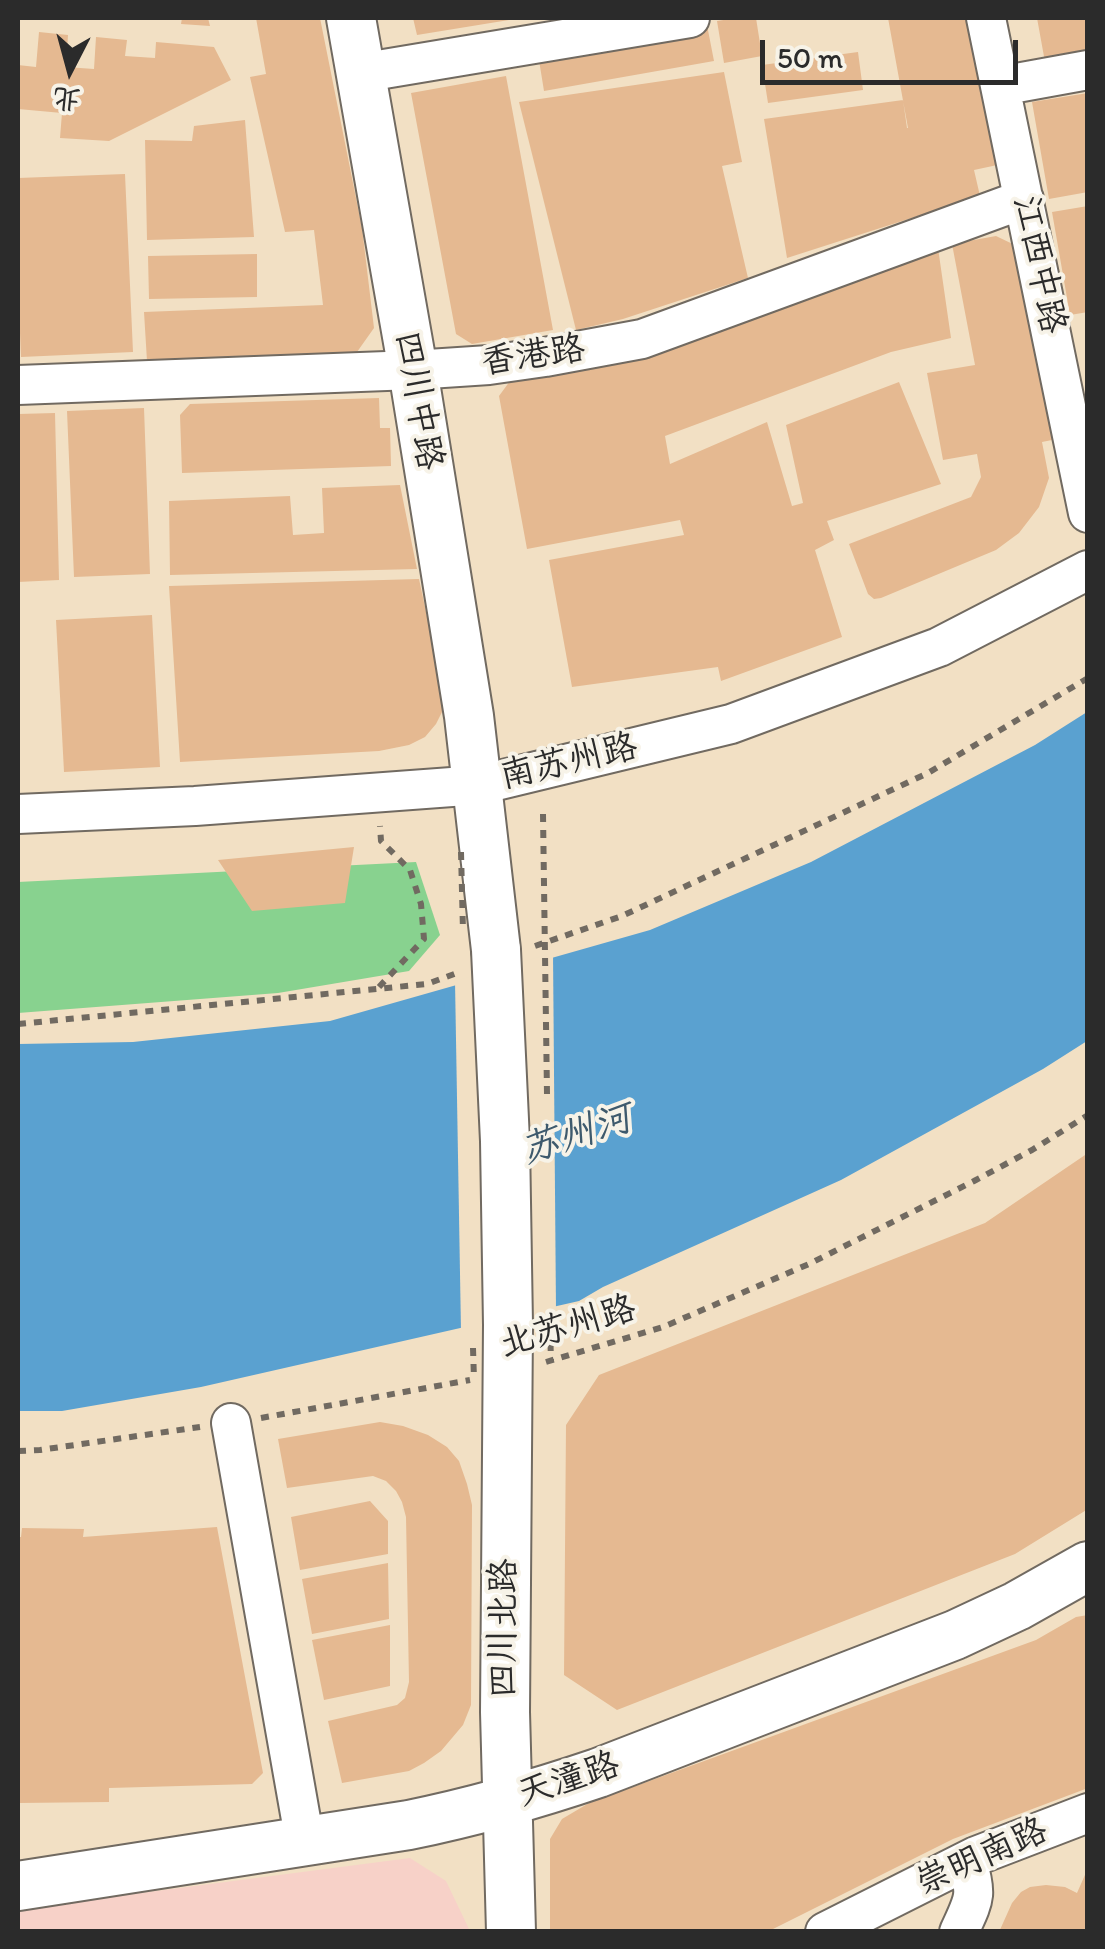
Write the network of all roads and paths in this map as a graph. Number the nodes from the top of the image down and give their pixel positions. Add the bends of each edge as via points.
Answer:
1 (351, 18) edge
2 (690, 18) edge
3 (986, 18) edge
4 (1088, 70) edge
5 (360, 74) junction
6 (1000, 86) junction
7 (1024, 199) junction
8 (412, 370) junction
9 (18, 386) edge
10 (1088, 513) edge
11 (1088, 570) edge
12 (1088, 678) edge
13 (478, 785) junction
14 (378, 811) dead end
15 (18, 814) edge
16 (543, 814) dead end
17 (451, 839) dead end
18 (461, 852) dead end
19 (497, 956) junction
20 (378, 988) junction
21 (18, 1024) edge
22 (547, 1107) dead end
23 (1088, 1115) edge
24 (529, 1323) junction
25 (529, 1367) junction
26 (230, 1423) junction
27 (18, 1451) edge
28 (1088, 1566) edge
29 (508, 1802) junction
30 (1088, 1813) edge
31 (304, 1842) junction
32 (967, 1861) junction
33 (18, 1886) edge
34 (511, 1932) edge
35 (825, 1932) edge
36 (958, 1932) edge

1 - 5 main road, 四川中路
2 - 5 street
3 - 6 street, 江西中路
4 - 6 street
5 - 8 main road, 四川中路
6 - 7 street, 江西中路
7 - 8 street, 香港路 via 642,339 489,365
7 - 10 street, 江西中路
8 - 9 street, 香港路
8 - 13 main road, 四川中路
11 - 13 street, 南苏州路 via 939,647 731,724
12 - 19 path via 928,773 622,916
13 - 15 street, 南苏州路
13 - 19 main road
14 - 20 path via 381,841 410,870 424,939
16 - 22 path, bridge
17 - 18 path
19 - 20 path via 427,984
19 - 24 main road, 四川北路, bridge via 505,1141
20 - 21 path
23 - 25 path, 北苏州路 via 809,1264 664,1327
24 - 25 main road, 四川北路
24 - 25 path, bridge
25 - 26 path, 北苏州路
25 - 29 main road, 四川北路 via 504,1712
26 - 27 path, 北苏州路
26 - 31 street
28 - 29 main road, 天潼路 via 920,1650
29 - 31 main road, 天潼路
29 - 34 main road, 四川北路
30 - 32 street, 崇明南路
31 - 33 main road, 天潼路
32 - 35 street, 崇明南路
32 - 36 street via 974,1900

